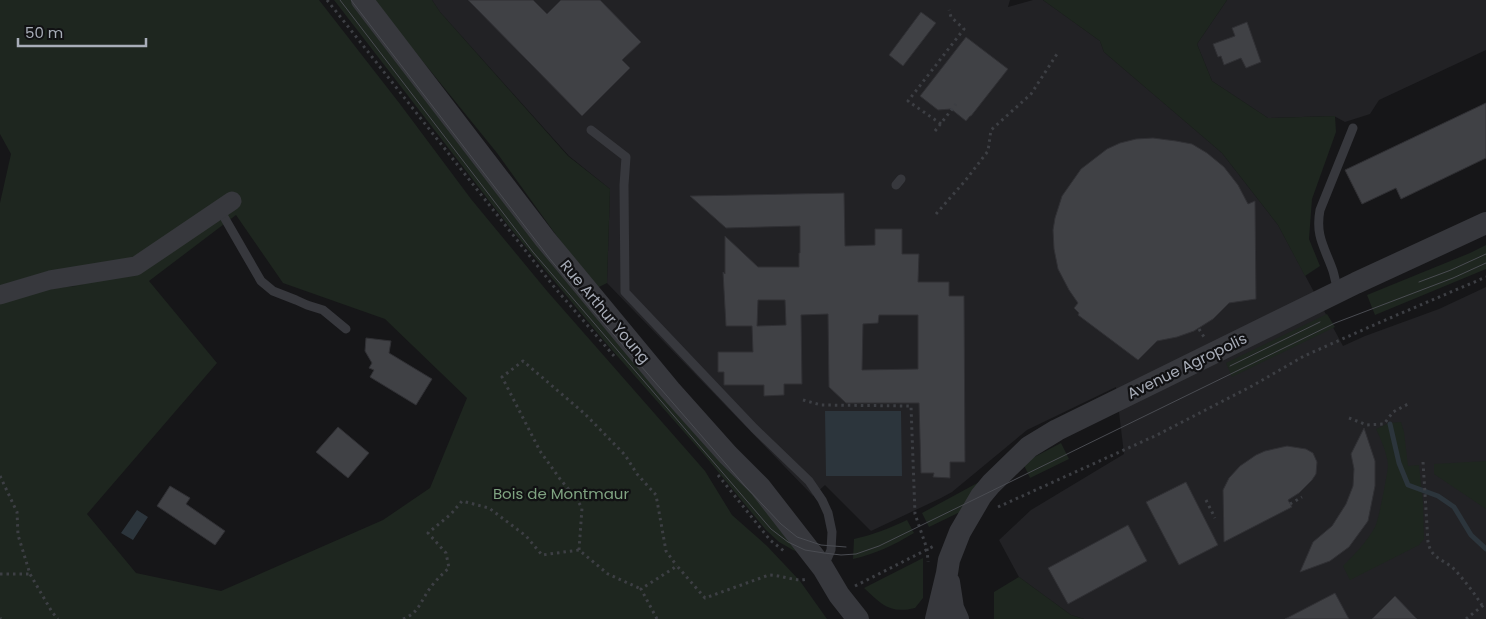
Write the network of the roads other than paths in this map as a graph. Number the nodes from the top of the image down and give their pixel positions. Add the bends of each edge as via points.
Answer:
1 (362, 0) edge
2 (1353, 128) dead end
3 (590, 130) dead end
4 (226, 205) joint
5 (1486, 223) edge
6 (1338, 291) junction
7 (0, 295) edge
8 (346, 329) dead end
9 (818, 571) junction
10 (937, 572) junction
11 (858, 618) edge
12 (936, 619) edge
13 (958, 619) edge

1 - 9 street, Rue Arthur Young via 545,240 670,390 760,487
2 - 6 lane via 1318,221 1322,248
3 - 9 lane via 626,157 625,292 809,481 828,513 832,532 832,550
4 - 7 street via 136,266 50,280
4 - 8 lane via 261,281 272,291 323,310
5 - 6 street, Avenue Agropolis
6 - 10 street, Avenue Agropolis via 1056,430 1029,447 981,496 960,532 949,560
9 - 11 street, Rue Arthur Young
10 - 12 street, Avenue Agropolis
10 - 13 street, Avenue Agropolis

